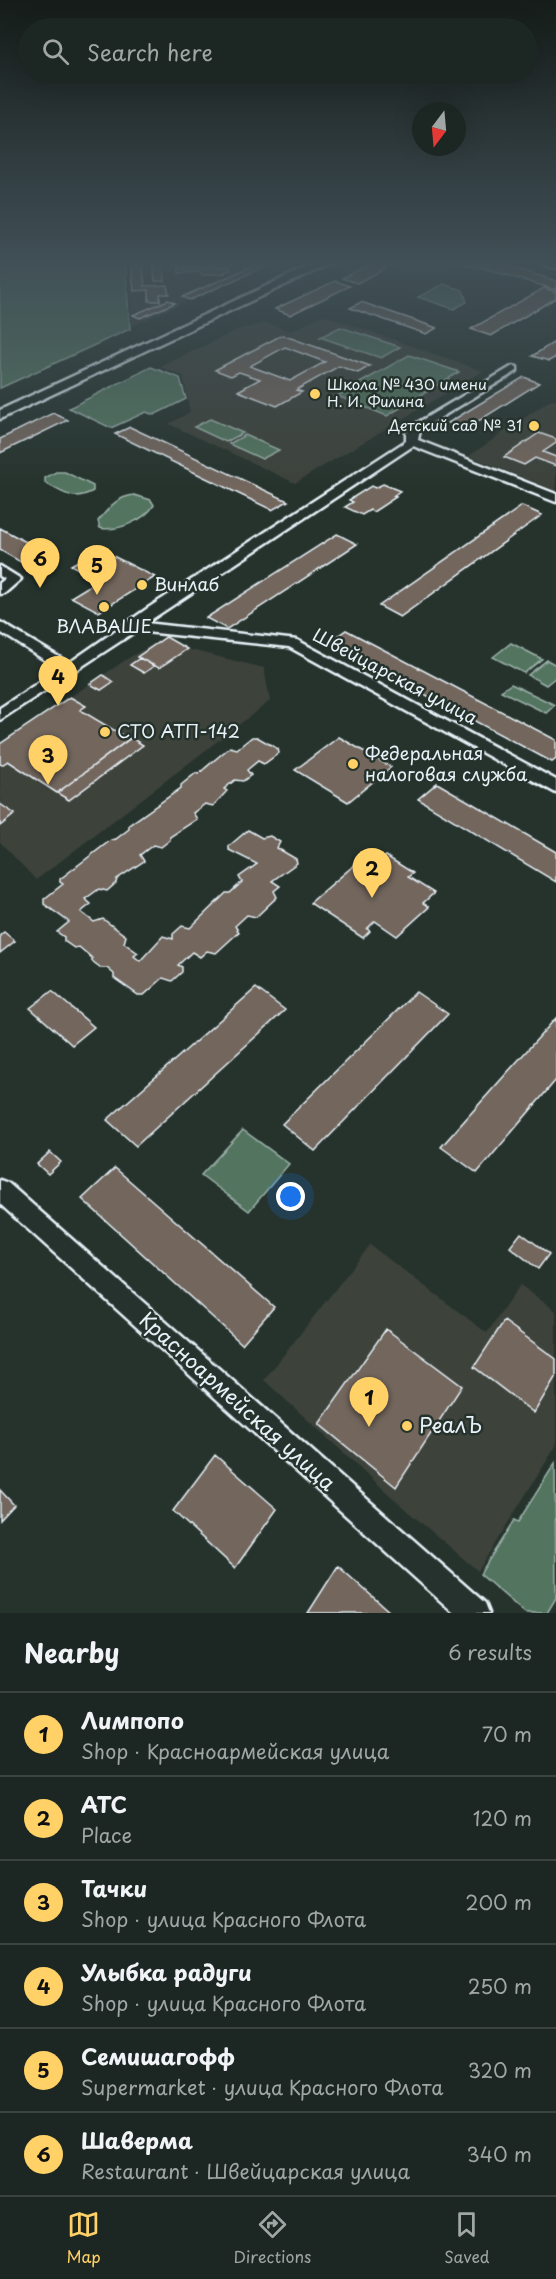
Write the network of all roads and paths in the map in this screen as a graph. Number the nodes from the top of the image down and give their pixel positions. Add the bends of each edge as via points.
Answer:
1 (160, 336) edge
2 (164, 336) edge
3 (513, 369) dead end
4 (0, 407) edge
5 (0, 415) edge
6 (412, 442) junction
7 (556, 498) edge
8 (0, 570) edge
9 (0, 590) edge
10 (0, 626) edge
11 (133, 626) junction
12 (69, 669) junction
13 (0, 715) edge
14 (556, 787) edge
15 (0, 1190) edge
16 (475, 1613) edge

1 - 4 main road
2 - 5 main road
3 - 6 street via 416,428
6 - 7 street
6 - 11 street
8 - 9 street via 14,579
10 - 12 street
11 - 12 street
11 - 14 street, Швейцарская улица via 292,643
12 - 13 street
15 - 16 street, Красноармейская улица

